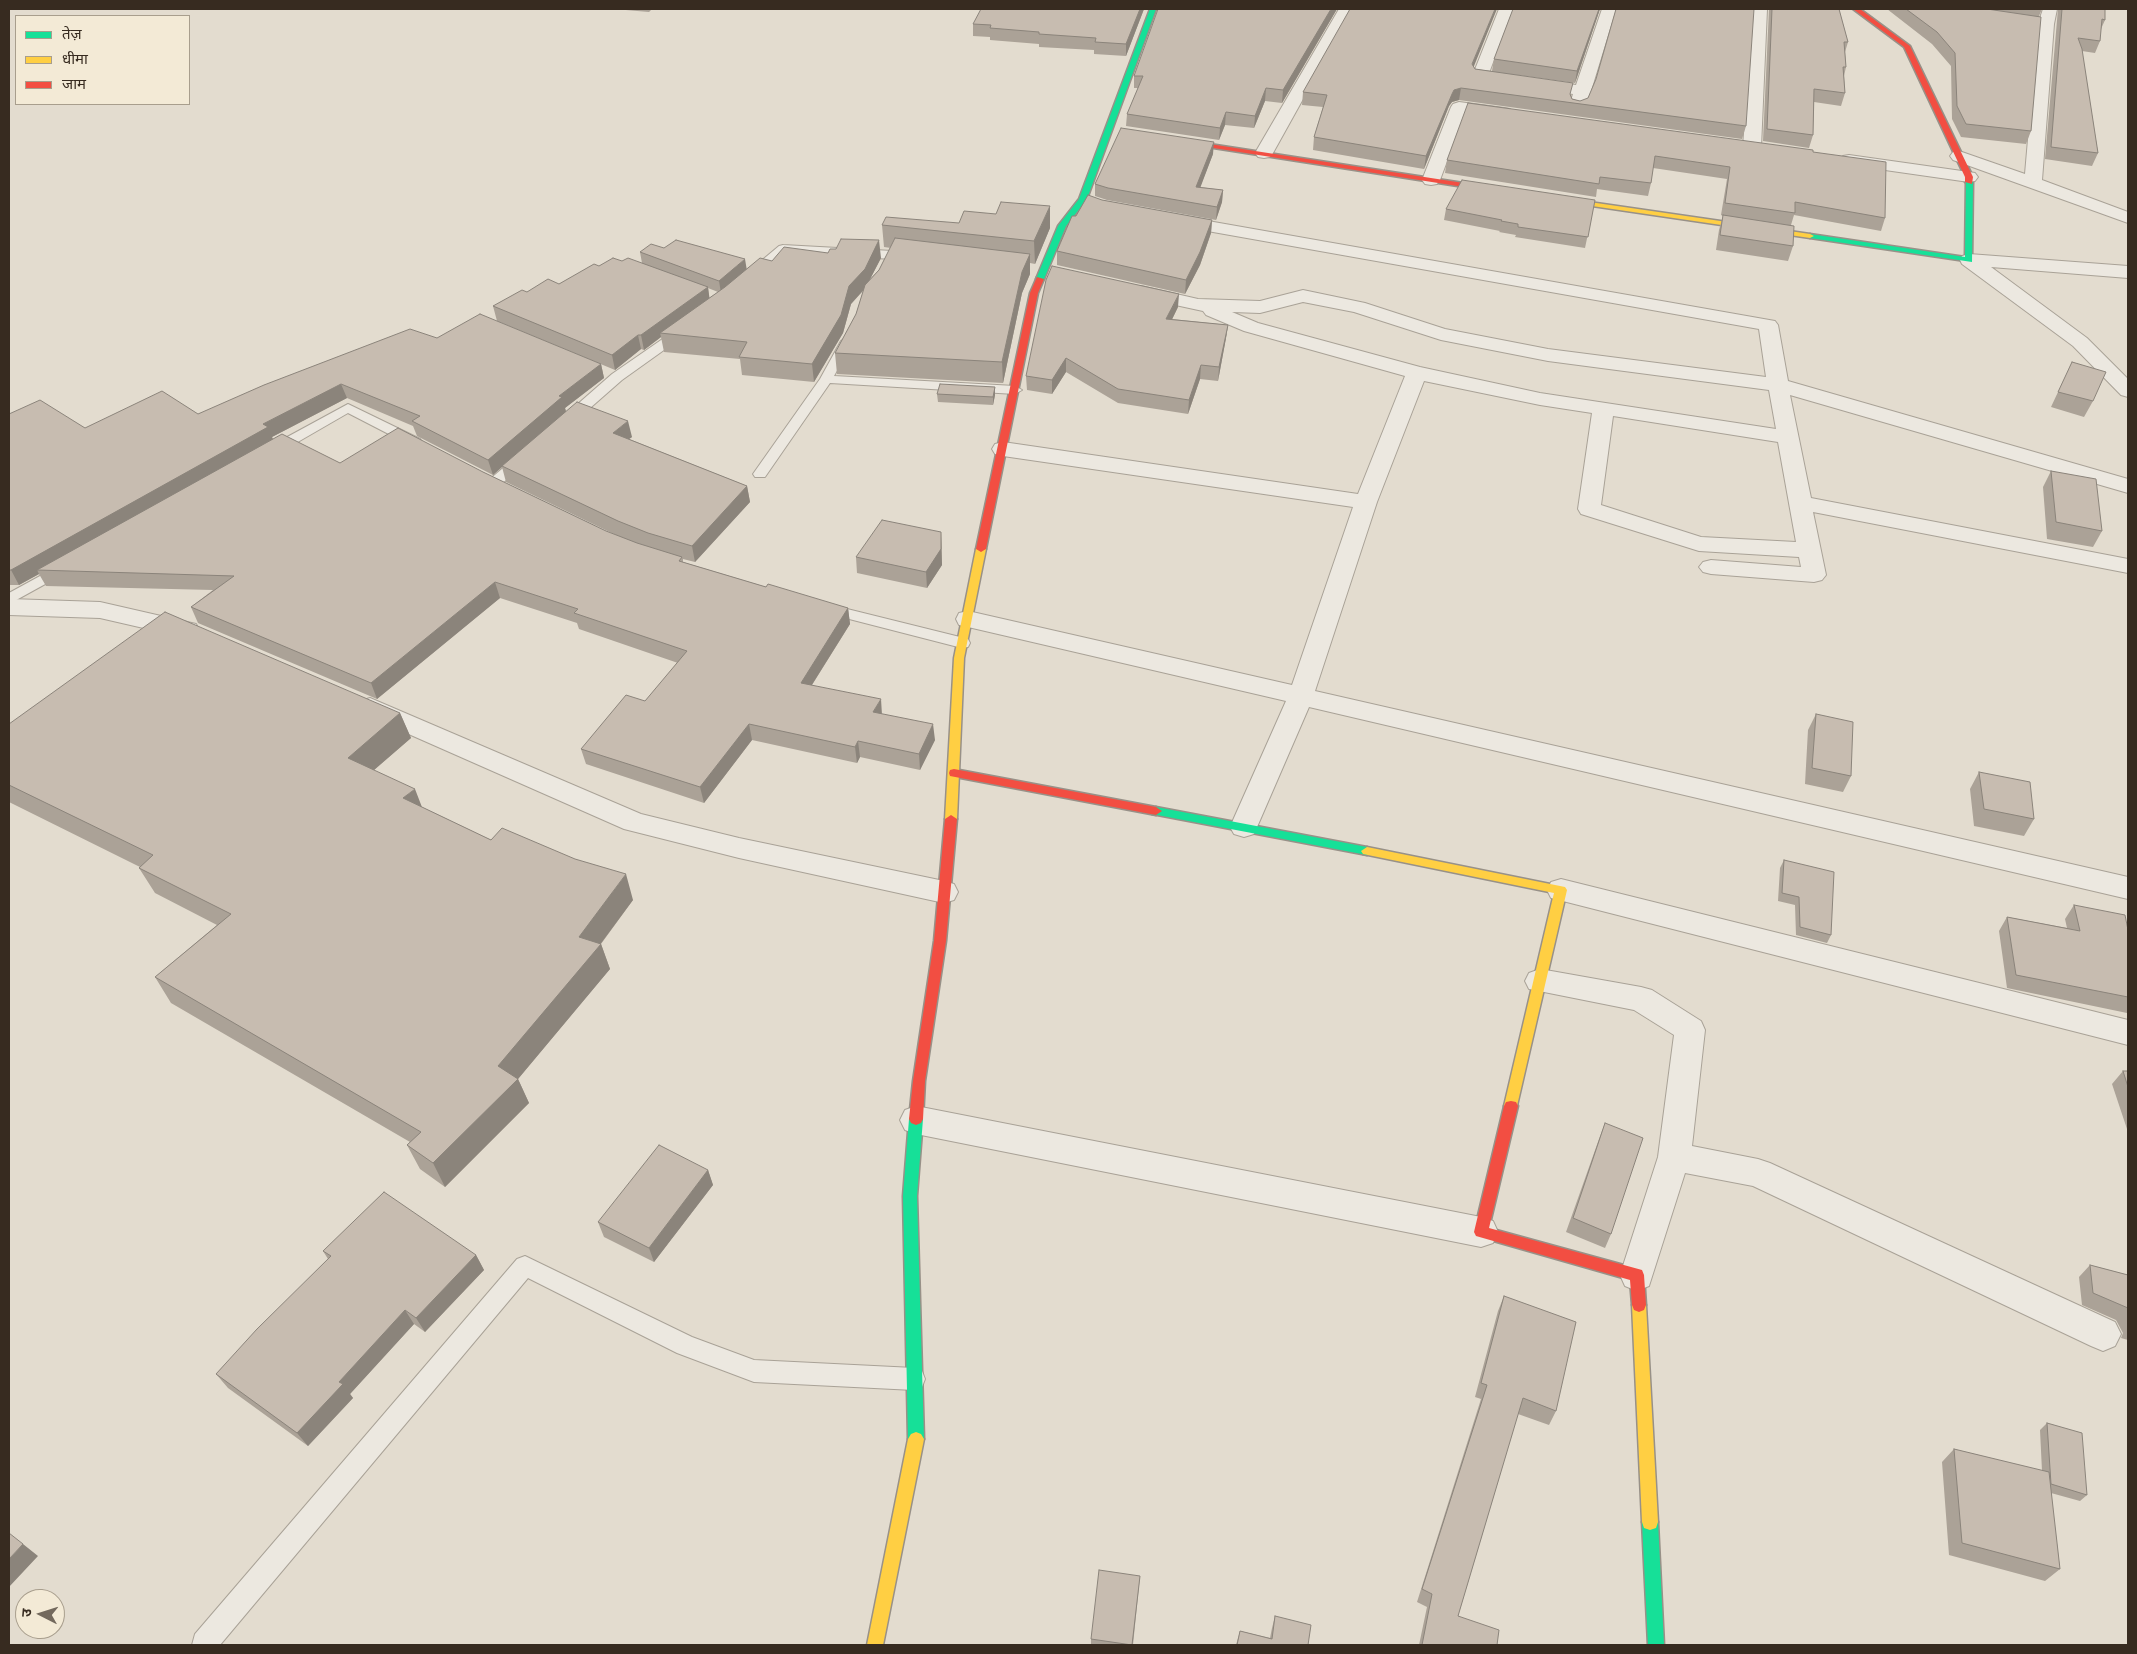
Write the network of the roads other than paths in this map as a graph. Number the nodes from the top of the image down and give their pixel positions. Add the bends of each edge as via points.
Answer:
1 (1153, 9) edge
2 (1346, 9) edge
3 (1506, 9) edge
4 (1610, 9) edge
5 (1760, 9) edge
6 (1856, 9) edge
7 (2048, 16) edge
8 (2027, 21) edge
9 (1583, 91) junction
10 (1524, 116) edge
11 (1581, 124) edge
12 (1167, 140) edge
13 (1733, 144) edge
14 (1752, 147) junction
15 (1772, 150) edge
16 (1264, 153) junction
17 (1959, 156) junction
18 (1831, 158) edge
19 (1969, 177) junction
20 (1431, 180) junction
21 (2033, 183) junction
22 (1509, 192) edge
23 (1548, 198) edge
24 (1083, 199) junction
25 (1102, 207) edge
26 (1153, 216) edge
27 (2128, 218) edge
28 (892, 254) junction
29 (920, 256) edge
30 (1969, 260) junction
31 (885, 268) edge
32 (2128, 272) edge
33 (746, 281) edge
34 (1121, 287) edge
35 (1198, 304) junction
36 (688, 326) edge
37 (853, 327) edge
38 (600, 370) edge
39 (1416, 373) junction
40 (617, 377) junction
41 (826, 379) junction
42 (1778, 385) junction
43 (1015, 390) junction
44 (2128, 391) edge
45 (1603, 409) junction
46 (560, 427) edge
47 (1788, 437) junction
48 (425, 448) edge
49 (1003, 449) junction
50 (531, 452) edge
51 (261, 457) edge
52 (477, 474) edge
53 (760, 474) dead end
54 (494, 483) junction
55 (2128, 486) edge
56 (512, 492) edge
57 (1366, 502) junction
58 (1800, 503) junction
59 (1810, 550) junction
60 (78, 560) edge
61 (2128, 566) edge
62 (1711, 567) dead end
63 (9, 599) edge
64 (815, 605) edge
65 (9, 607) edge
66 (965, 631) junction
67 (209, 639) edge
68 (1301, 696) junction
69 (350, 699) edge
70 (954, 773) junction
71 (1244, 827) junction
72 (1561, 890) junction
73 (2127, 891) edge
74 (944, 892) junction
75 (1540, 981) junction
76 (2128, 1033) edge
77 (916, 1120) junction
78 (1674, 1157) junction
79 (1481, 1232) junction
80 (1637, 1275) junction
81 (2103, 1334) dead end
82 (914, 1379) junction
83 (207, 1645) edge
84 (875, 1645) edge
85 (1656, 1645) edge

1 - 24 street via 1114,132
2 - 16 street
3 - 9 street via 1480,77
4 - 9 street
5 - 14 street
6 - 17 street via 1907,46
7 - 8 street
7 - 21 street
9 - 11 street via 1571,122
10 - 20 street via 1459,107
12 - 16 street
13 - 14 street
14 - 15 street
16 - 20 street
17 - 19 street
17 - 21 street
18 - 19 street
19 - 30 street
20 - 22 street
21 - 27 street
23 - 30 street
24 - 25 street
24 - 43 street via 1062,226 1047,271 1034,292
26 - 42 street via 1768,325
28 - 29 lane
28 - 31 lane
28 - 33 lane via 783,248
30 - 32 street
30 - 44 street via 2080,342
34 - 35 street
35 - 39 street via 1251,327
35 - 42 street via 1260,307 1303,296 1358,307 1442,334 1548,355
36 - 40 lane
37 - 41 lane
38 - 40 lane
39 - 45 street via 1540,400
39 - 57 street
40 - 46 lane
41 - 43 lane
41 - 53 lane
42 - 47 street
42 - 55 street
43 - 49 street
45 - 47 street
45 - 59 street via 1589,509 1699,544
47 - 58 street
48 - 51 lane via 348,408
49 - 57 street
49 - 66 street
50 - 54 lane
52 - 54 lane
54 - 56 lane
57 - 68 street
58 - 59 street
58 - 61 street
59 - 62 street via 1814,575
60 - 63 lane
64 - 66 lane
65 - 67 street via 100,610 183,628
66 - 68 street
66 - 70 street via 959,658
68 - 71 street
68 - 73 street
69 - 74 street via 634,822
70 - 71 street
70 - 74 street
71 - 72 street
72 - 75 street
72 - 76 street
74 - 77 street
75 - 78 street via 1641,999 1690,1030
75 - 79 street
77 - 79 street
77 - 82 street via 910,1196
78 - 80 street
78 - 81 street via 1758,1173
79 - 80 street
80 - 85 street
82 - 83 lane via 754,1371 685,1345 525,1266 204,1643
82 - 84 street via 916,1439

